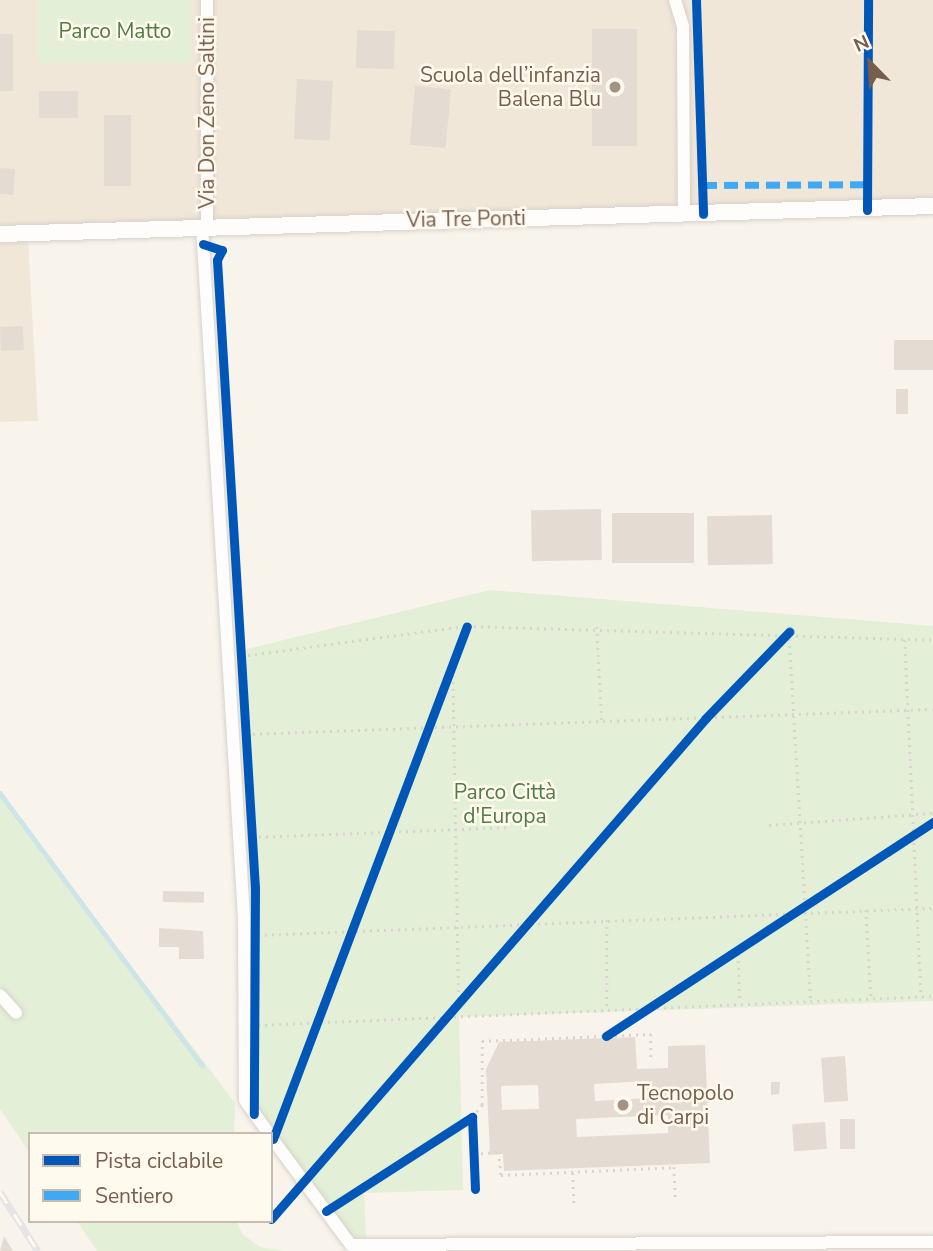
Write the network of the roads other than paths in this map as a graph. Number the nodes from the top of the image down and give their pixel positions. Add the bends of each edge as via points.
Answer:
1 (206, 0) edge
2 (675, 0) edge
3 (933, 206) edge
4 (684, 214) junction
5 (205, 226) junction
6 (0, 234) edge
7 (0, 995) edge
8 (16, 1013) dead end
9 (268, 1132) edge
10 (273, 1139) edge
11 (933, 1242) edge

1 - 5 street, Via Don Zeno Saltini
2 - 4 street via 683,27
3 - 4 street, Via Tre Ponti
4 - 5 street, Via Tre Ponti
5 - 6 street, Via Tre Ponti
5 - 9 street, Via Don Zeno Saltini via 244,919 245,1100
7 - 8 street
10 - 11 street, Via Don Zeno Saltini via 351,1245

